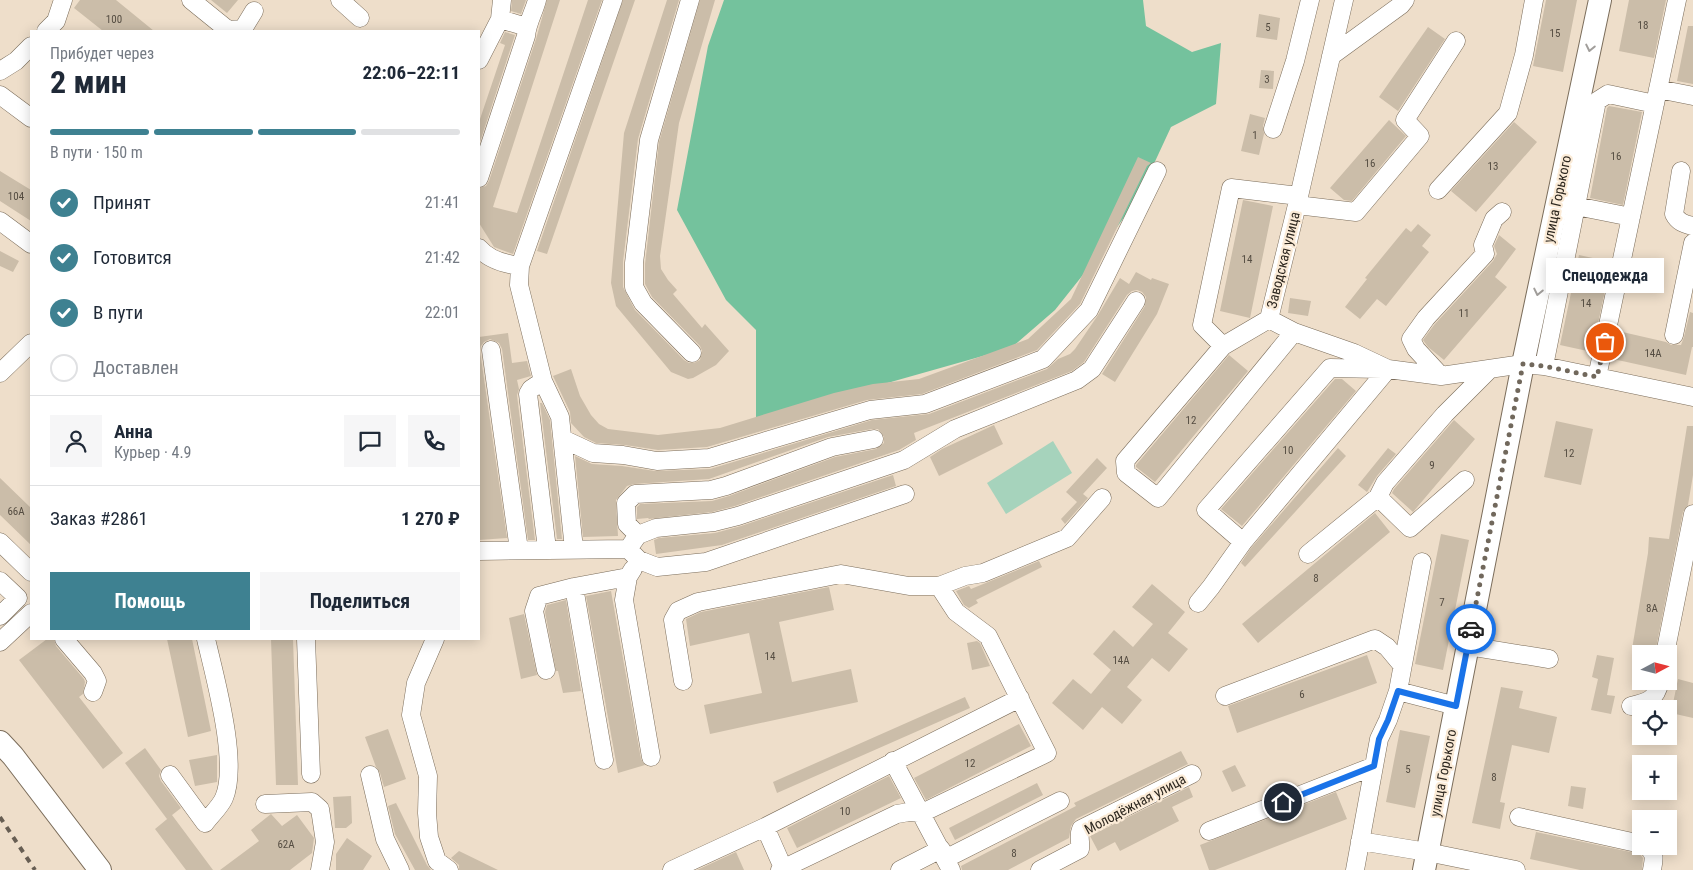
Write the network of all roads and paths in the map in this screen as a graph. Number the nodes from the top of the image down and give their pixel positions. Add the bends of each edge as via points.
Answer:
1 (63, 0) edge
2 (191, 0) edge
3 (340, 0) edge
4 (502, 0) edge
5 (537, 0) edge
6 (613, 0) edge
7 (690, 0) edge
8 (1310, 0) edge
9 (1344, 0) edge
10 (1405, 0) edge
11 (1534, 0) edge
12 (1600, 0) edge
13 (1677, 0) edge
14 (254, 11) dead end
15 (360, 18) dead end
16 (500, 19) junction
17 (527, 26) junction
18 (57, 28) edge
19 (1456, 41) dead end
20 (30, 47) edge
21 (1331, 56) junction
22 (480, 58) edge
23 (0, 71) edge
24 (0, 95) edge
25 (1693, 96) edge
26 (1657, 97) junction
27 (30, 117) edge
28 (1273, 129) dead end
29 (1681, 171) dead end
30 (1157, 172) dead end
31 (480, 175) edge
32 (1438, 190) dead end
33 (1298, 200) junction
34 (1576, 206) junction
35 (1502, 212) dead end
36 (1631, 217) junction
37 (0, 221) edge
38 (1693, 226) edge
39 (30, 243) edge
40 (1693, 244) edge
41 (480, 249) edge
42 (520, 266) junction
43 (1136, 301) dead end
44 (1268, 319) junction
45 (1294, 332) junction
46 (1674, 334) dead end
47 (30, 344) edge
48 (1223, 346) junction
49 (491, 350) dead end
50 (692, 353) dead end
51 (1533, 365) junction
52 (1388, 369) junction
53 (1490, 369) junction
54 (0, 373) edge
55 (1441, 376) junction
56 (1597, 377) junction
57 (543, 381) junction
58 (1693, 397) edge
59 (563, 439) junction
60 (874, 439) dead end
61 (1464, 480) dead end
62 (905, 494) dead end
63 (1378, 497) junction
64 (1102, 498) dead end
65 (1693, 514) edge
66 (0, 542) edge
67 (1243, 542) junction
68 (635, 548) junction
69 (519, 550) junction
70 (547, 550) junction
71 (574, 550) junction
72 (480, 551) edge
73 (1308, 554) dead end
74 (1422, 562) dead end
75 (30, 571) edge
76 (628, 577) junction
77 (0, 580) edge
78 (938, 586) junction
79 (574, 587) junction
80 (1198, 603) dead end
81 (30, 614) edge
82 (0, 616) edge
83 (65, 640) edge
84 (206, 640) edge
85 (306, 640) edge
86 (435, 640) edge
87 (0, 642) edge
88 (1668, 645) edge
89 (1468, 646) junction
90 (1549, 659) dead end
91 (1402, 665) junction
92 (546, 670) dead end
93 (683, 681) dead end
94 (1658, 690) edge
95 (1398, 691) junction
96 (93, 692) dead end
97 (1225, 696) dead end
98 (1020, 698) junction
99 (1456, 706) junction
100 (1631, 706) dead end
101 (0, 742) edge
102 (651, 757) dead end
103 (604, 760) dead end
104 (893, 761) junction
105 (1374, 766) junction
106 (170, 774) dead end
107 (311, 774) dead end
108 (1192, 774) dead end
109 (370, 775) dead end
110 (1060, 801) dead end
111 (265, 804) dead end
112 (922, 813) junction
113 (1519, 817) dead end
114 (765, 827) junction
115 (1209, 831) dead end
116 (1360, 841) junction
117 (1632, 842) edge
118 (1654, 855) edge
119 (946, 859) edge
120 (1426, 861) edge
121 (1510, 869) edge
122 (100, 870) edge
123 (320, 870) edge
124 (400, 870) edge
125 (449, 870) edge
126 (672, 870) edge
127 (782, 870) edge
128 (900, 870) edge
129 (1040, 870) edge
130 (1355, 870) edge
131 (1652, 870) edge

1 - 18 street
2 - 14 street via 228,30 242,29
3 - 15 street
4 - 16 street
5 - 17 street
6 - 42 street
7 - 50 street via 649,140 634,287 643,303
8 - 28 street via 1296,61
9 - 21 street, Заводская улица
10 - 21 street
11 - 32 street via 1524,56 1508,113
12 -> 51 main road, улица Горького
13 - 26 street
16 - 17 street
16 - 22 street
17 - 31 street
19 - 33 street via 1405,120 1420,136 1356,212
20 - 23 street
21 - 33 street, Заводская улица
24 - 27 street
25 - 26 street
26 - 34 street via 1608,94 1597,101
26 - 36 street
29 - 38 street via 1674,214 1683,224
30 - 59 street via 1089,310 1043,359 925,404 870,410 708,458 657,461 593,453
33 - 44 street, Заводская улица
33 - 48 street via 1231,188 1202,325
34 - 36 street
34 - 51 street
35 - 55 street via 1494,219 1483,245 1485,254 1426,318 1412,339 1416,349
36 - 56 street
37 - 39 street
40 - 46 street
41 - 42 street via 485,255 506,264
42 - 57 street via 519,285
43 - 68 street via 1092,369 1077,380 955,430 904,460 738,516 656,528
44 - 45 street, Заводская улица
44 - 48 street
45 - 48 street via 1158,498 1126,473 1125,461
45 - 52 street, Заводская улица
47 - 54 street
49 - 69 street
51 - 53 street, Заводская улица
51 - 56 street
51 - 89 main road, улица Горького
52 - 55 street, Заводская улица
52 - 67 street
52 - 67 street via 1330,368 1206,510
53 - 55 street, Заводская улица
53 - 63 street via 1385,482
56 - 58 street
57 - 59 street via 560,417
57 - 70 street via 528,394
59 - 71 street
60 - 68 street via 832,447 711,490 635,494 626,503 627,524
61 - 63 street via 1410,528
62 - 68 street via 706,562 657,566
63 - 73 street
64 - 78 street via 1067,538 982,573
65 - 88 street
66 - 75 street
67 - 80 street
68 - 71 street
68 - 76 street
69 - 70 street
69 - 72 street
70 - 71 street
74 - 91 street
76 - 79 street
76 - 102 street via 624,600
77 - 82 street via 18,598
78 - 93 street via 909,586 841,574 698,602 678,611 673,620
78 - 98 street via 956,612 988,636
79 - 92 street via 539,596 534,611
79 - 103 street
81 - 87 street
83 - 96 street via 93,673 97,682
84 - 106 street via 227,734 229,782 223,800 205,823
85 - 107 street
86 - 125 street via 416,682 411,714 428,776 429,837 436,861
89 - 90 street
89 - 99 main road, улица Горького
91 - 95 street
91 - 97 street via 1387,647 1375,639
94 - 100 street via 1647,702
95 - 99 street
95 - 105 street via 1379,739
98 - 104 street
98 - 112 street via 1048,753
99 - 120 main road, улица Горького
101 - 122 main road
104 - 112 street
104 - 114 street
105 - 115 street
105 - 116 street
108 - 129 street, Молодёжная улица via 1081,829 1080,849
109 - 124 street via 385,839
110 - 119 street
111 - 123 street via 312,802 320,809 325,842
112 - 119 street
112 - 127 street via 897,814
113 - 117 street
114 - 126 street
114 - 127 street
116 - 120 street
116 - 130 street
118 - 131 street
119 - 128 street
120 - 121 street

